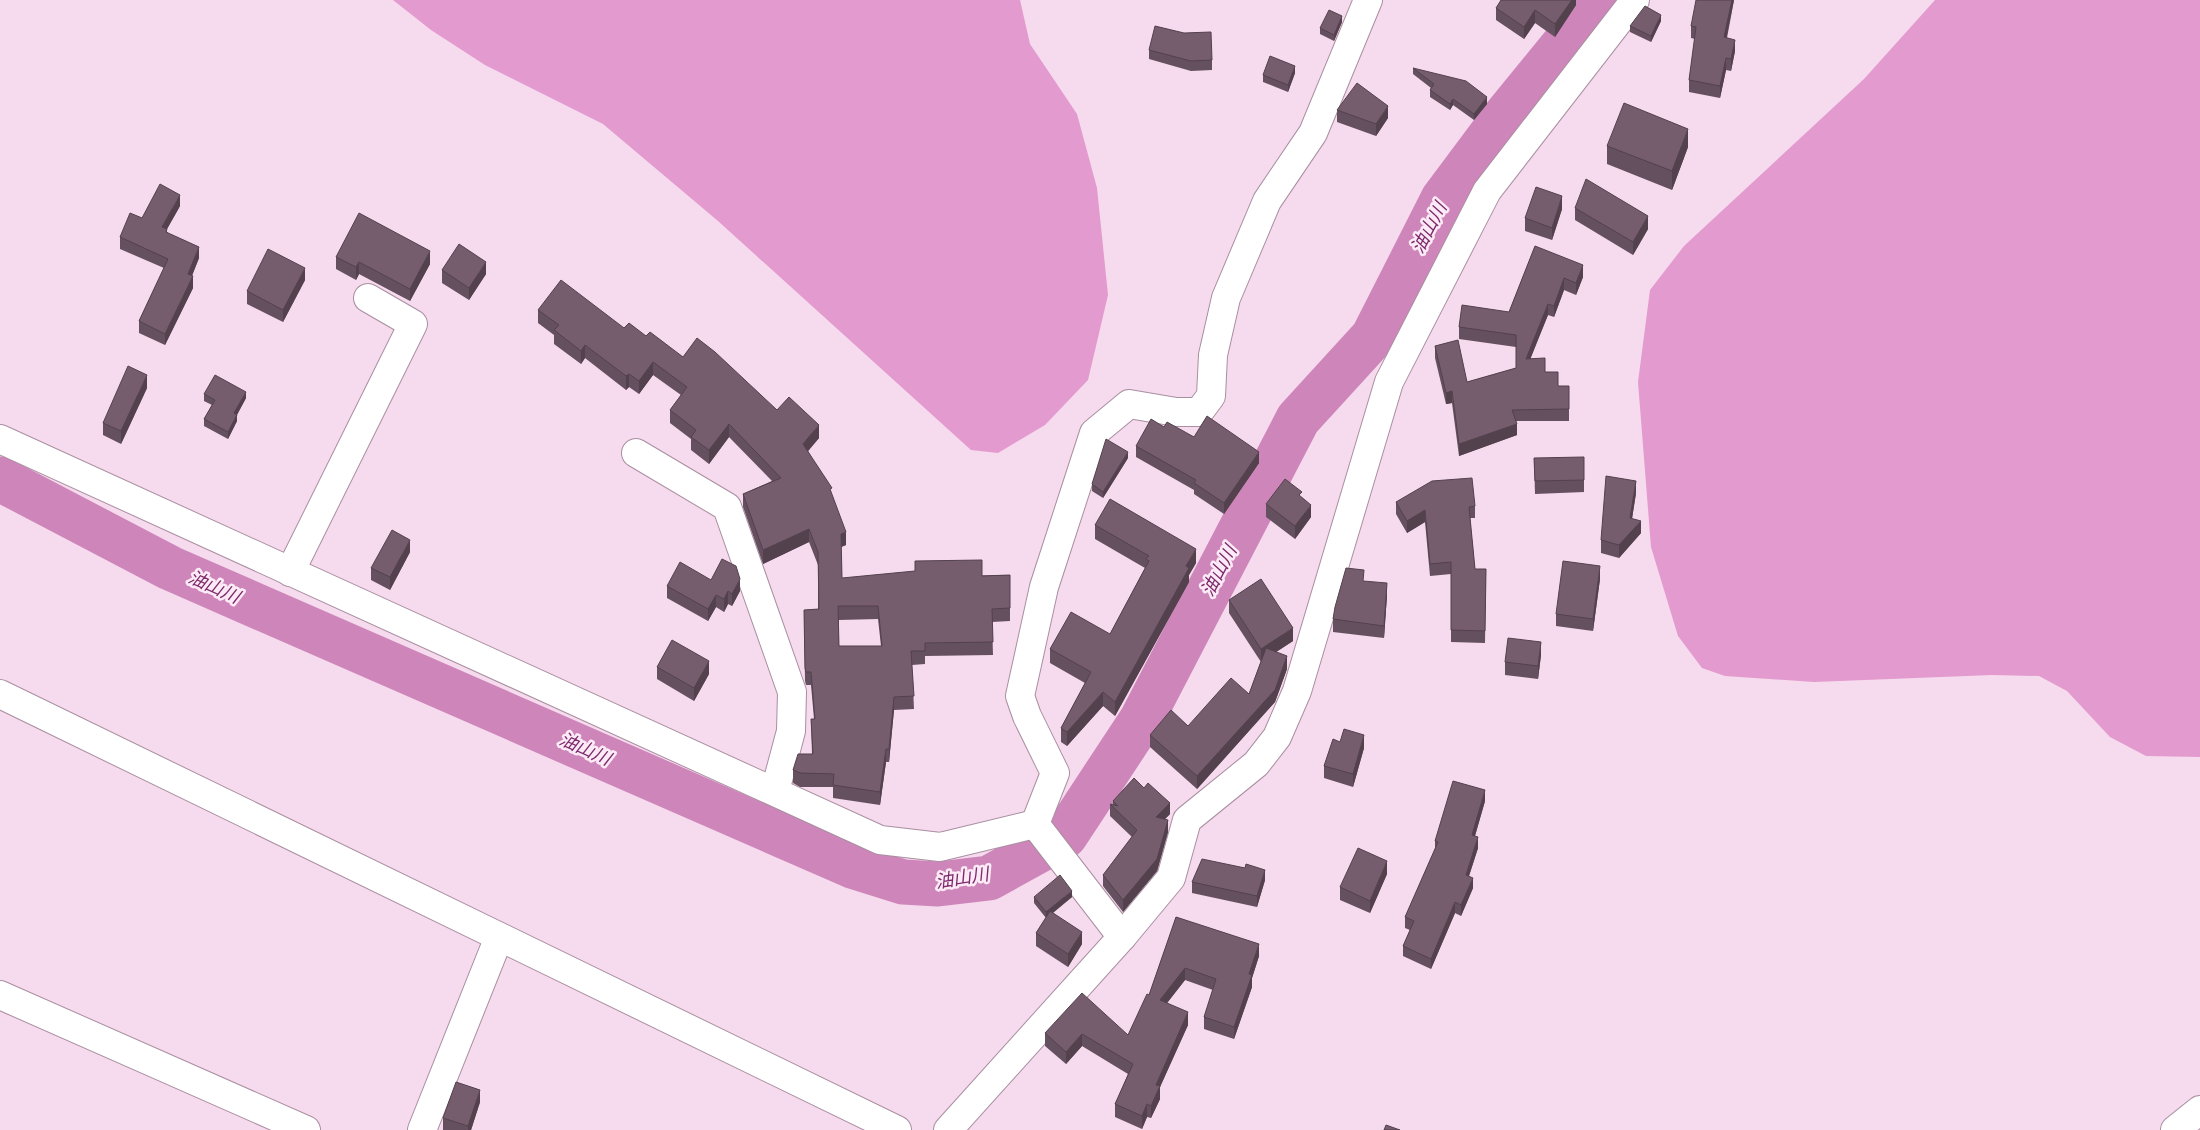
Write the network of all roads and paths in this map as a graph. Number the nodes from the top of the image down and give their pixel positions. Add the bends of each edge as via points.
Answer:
1 (1368, 0) edge
2 (1634, 0) edge
3 (368, 298) dead end
4 (0, 439) edge
5 (636, 453) dead end
6 (290, 572) junction
7 (0, 694) edge
8 (775, 791) junction
9 (1035, 824) junction
10 (1122, 936) junction
11 (499, 937) junction
12 (0, 995) edge
13 (2200, 1110) edge
14 (306, 1130) edge
15 (422, 1130) edge
16 (897, 1130) edge
17 (948, 1130) edge
18 (2175, 1130) edge

1 - 9 street via 1313,133 1267,201 1226,298 1213,355 1211,396 1199,412 1176,412 1129,404 1094,432 1044,587 1020,696 1055,773
2 - 10 street via 1487,191 1389,382 1297,691 1277,737 1256,764 1187,820 1171,878
3 - 6 street via 413,324
4 - 6 street
5 - 8 street via 727,507 792,692 791,730
6 - 8 street
7 - 11 street
8 - 9 street via 880,840 940,847
9 - 10 street
10 - 17 street
11 - 15 street
11 - 16 street
12 - 14 street
13 - 18 street

